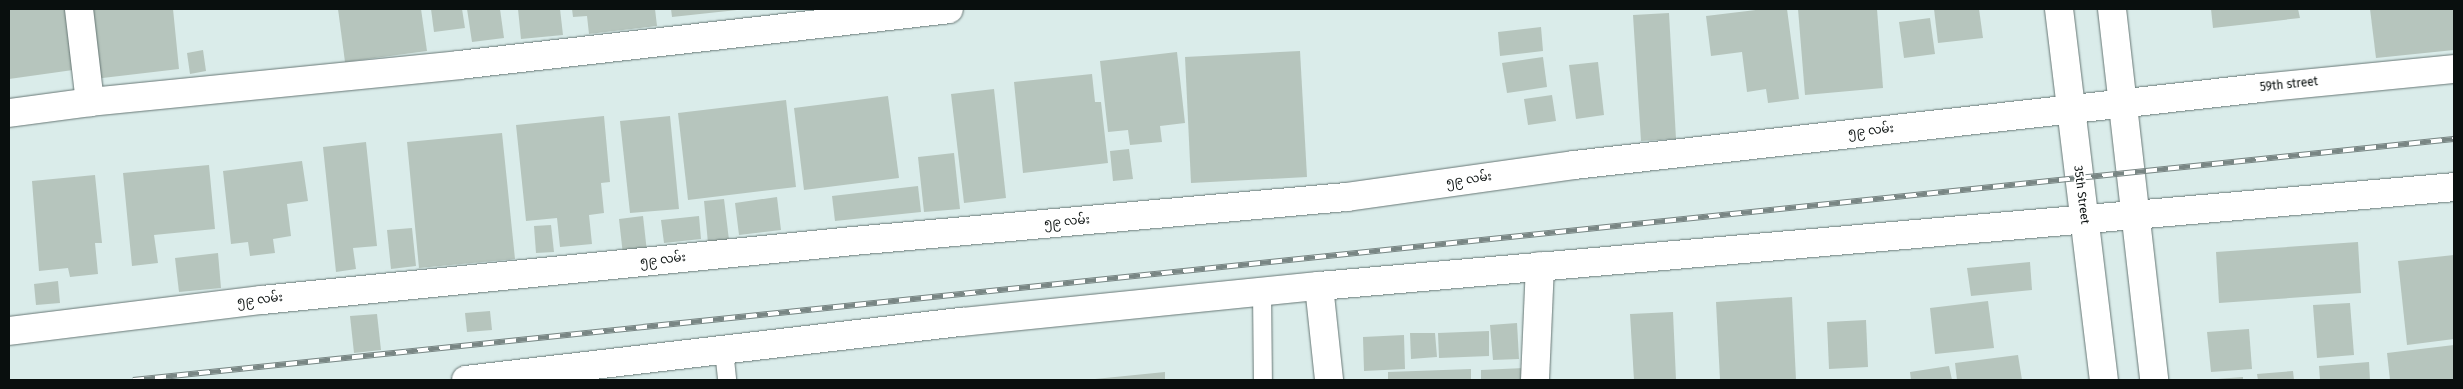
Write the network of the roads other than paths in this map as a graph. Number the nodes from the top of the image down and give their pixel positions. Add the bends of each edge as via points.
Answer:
1 (79, 9) edge
2 (949, 9) edge
3 (2059, 9) edge
4 (2112, 9) edge
5 (2454, 69) edge
6 (90, 102) junction
7 (2124, 103) junction
8 (2071, 108) junction
9 (9, 113) edge
10 (2454, 187) edge
11 (2136, 215) junction
12 (2084, 218) junction
13 (1540, 266) junction
14 (1319, 286) junction
15 (1262, 291) junction
16 (9, 332) edge
17 (724, 350) junction
18 (475, 380) edge
19 (727, 380) edge
20 (1263, 380) edge
21 (1329, 380) edge
22 (1534, 380) edge
23 (2104, 380) edge
24 (2154, 380) edge

1 - 6 street
2 - 6 street via 459,65
3 - 8 street, 35th Street
4 - 7 street
5 - 7 street, 59th street
6 - 9 street
7 - 8 street, ၅၉ လမ်း
7 - 11 street
8 - 12 street, 35th Street
8 - 16 street, ၅၉ လမ်း via 1574,164 1347,197 853,241 262,300
10 - 11 street
11 - 12 street
11 - 24 street
12 - 13 street
12 - 23 street, 35th Street
13 - 14 street
13 - 22 street
14 - 15 street
14 - 21 street
15 - 17 street
15 - 20 lane
17 - 18 street
17 - 19 lane

